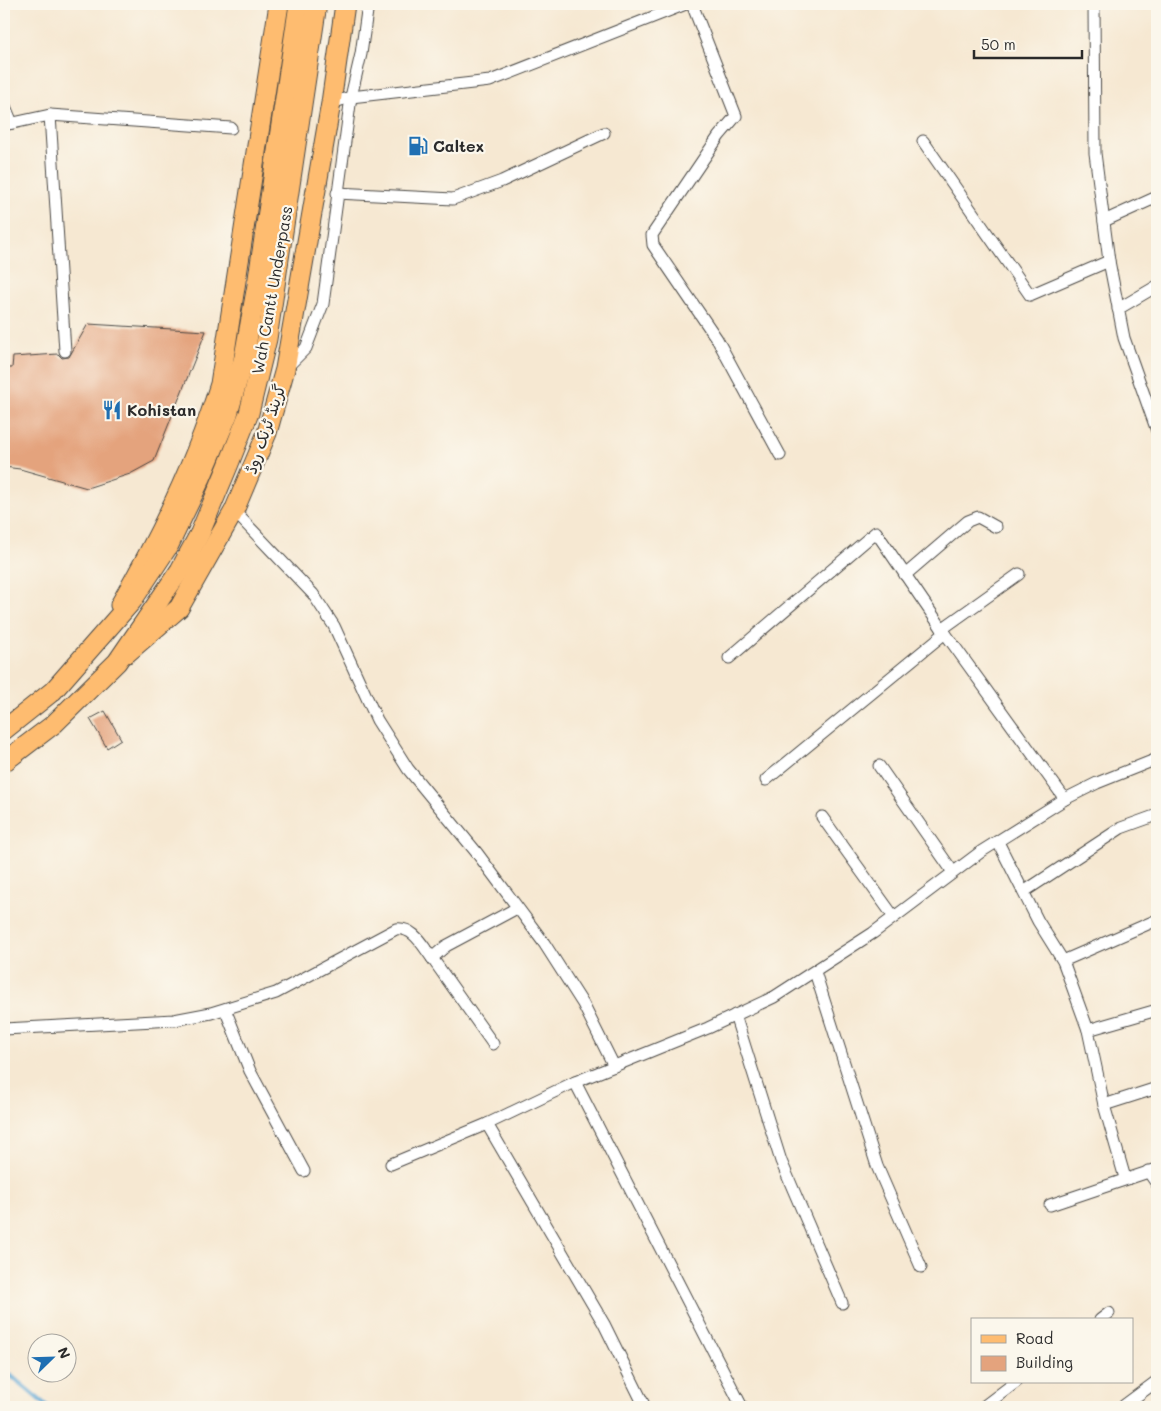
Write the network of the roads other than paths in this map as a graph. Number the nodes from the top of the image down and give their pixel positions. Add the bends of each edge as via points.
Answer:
1 (279, 4) edge
2 (299, 4) edge
3 (317, 4) edge
4 (345, 4) edge
5 (368, 4) edge
6 (686, 4) edge
7 (692, 4) edge
8 (1094, 4) edge
9 (351, 97) junction
10 (331, 102) junction
11 (4, 104) edge
12 (50, 115) junction
13 (8, 124) edge
14 (231, 128) dead end
15 (604, 133) dead end
16 (923, 141) dead end
17 (337, 193) junction
18 (1157, 197) edge
19 (1104, 221) junction
20 (1109, 261) junction
21 (1157, 286) edge
22 (1118, 308) junction
23 (65, 351) dead end
24 (285, 369) junction
25 (1157, 431) edge
26 (780, 455) dead end
27 (234, 511) junction
28 (996, 527) dead end
29 (1019, 574) dead end
30 (906, 575) junction
31 (944, 631) junction
32 (98, 643) junction
33 (729, 658) dead end
34 (117, 662) junction
35 (4, 730) edge
36 (1157, 759) edge
37 (4, 762) edge
38 (879, 766) dead end
39 (766, 780) dead end
40 (1065, 799) junction
41 (1157, 815) edge
42 (822, 817) dead end
43 (998, 842) junction
44 (953, 872) junction
45 (1025, 891) junction
46 (517, 908) junction
47 (894, 917) junction
48 (1157, 920) edge
49 (432, 958) junction
50 (1063, 961) junction
51 (815, 972) junction
52 (225, 1009) junction
53 (1157, 1010) edge
54 (735, 1015) junction
55 (4, 1029) edge
56 (1088, 1030) junction
57 (493, 1044) dead end
58 (614, 1066) junction
59 (575, 1082) junction
60 (1157, 1088) edge
61 (1104, 1105) junction
62 (487, 1124) junction
63 (390, 1164) dead end
64 (1153, 1170) edge
65 (304, 1171) dead end
66 (1125, 1178) junction
67 (1157, 1184) edge
68 (1050, 1204) dead end
69 (920, 1268) dead end
70 (842, 1303) dead end
71 (1157, 1381) edge
72 (1013, 1384) edge
73 (645, 1407) edge
74 (742, 1407) edge
75 (983, 1407) edge
76 (1122, 1407) edge

1 - 32 main road via 220,384 186,479 150,553
2 - 32 main road, Wah Cantt Underpass via 257,285 244,357 228,414 169,545 132,601
3 - 34 main road, Wah Cantt Underpass via 267,340 249,413 200,533 180,570
4 - 10 main road, گرینڈ ٹرنک روڈ
5 - 9 street via 362,54
6 - 9 street via 490,81
7 - 26 street via 736,116 652,235 652,245 717,339
8 - 19 street via 1095,153
9 - 10 street
9 - 17 street
10 - 24 main road, گرینڈ ٹرنک روڈ
11 - 13 street
12 - 13 street
12 - 14 street
12 - 23 street
15 - 17 street via 502,181 453,199
16 - 20 street via 1030,295
17 - 24 street via 323,304 306,348
18 - 19 street
19 - 20 street
20 - 22 street
21 - 22 street
22 - 25 street via 1124,338
24 - 27 main road, گرینڈ ٹرنک روڈ via 267,433
27 - 34 main road, گرینڈ ٹرنک روڈ via 178,608
27 - 46 street via 313,594 334,626 377,720 408,769
28 - 30 street via 978,517 968,521
29 - 31 street
30 - 31 street
30 - 33 street via 876,532
31 - 39 street
31 - 40 street
32 - 35 main road via 53,691
34 - 37 main road, گرینڈ ٹرنک روڈ via 54,724
36 - 40 street
38 - 44 street
40 - 43 street
41 - 45 street via 1121,828
42 - 47 street
43 - 44 street
43 - 45 street
44 - 47 street
45 - 50 street via 1038,921
46 - 49 street via 446,946
46 - 58 street via 583,1004
47 - 51 street
48 - 50 street
49 - 52 street via 413,932 405,928 396,929 276,994
49 - 57 street
50 - 56 street
51 - 54 street via 774,997
51 - 69 street via 877,1166
52 - 55 street via 174,1020
52 - 65 street via 250,1071
53 - 56 street
54 - 58 street
54 - 70 street via 781,1161
56 - 61 street
58 - 59 street
59 - 62 street
59 - 74 street
60 - 61 street
61 - 66 street
62 - 63 street
62 - 73 street via 604,1324
64 - 66 street
64 - 67 street
66 - 68 street
71 - 76 street
72 - 75 street

